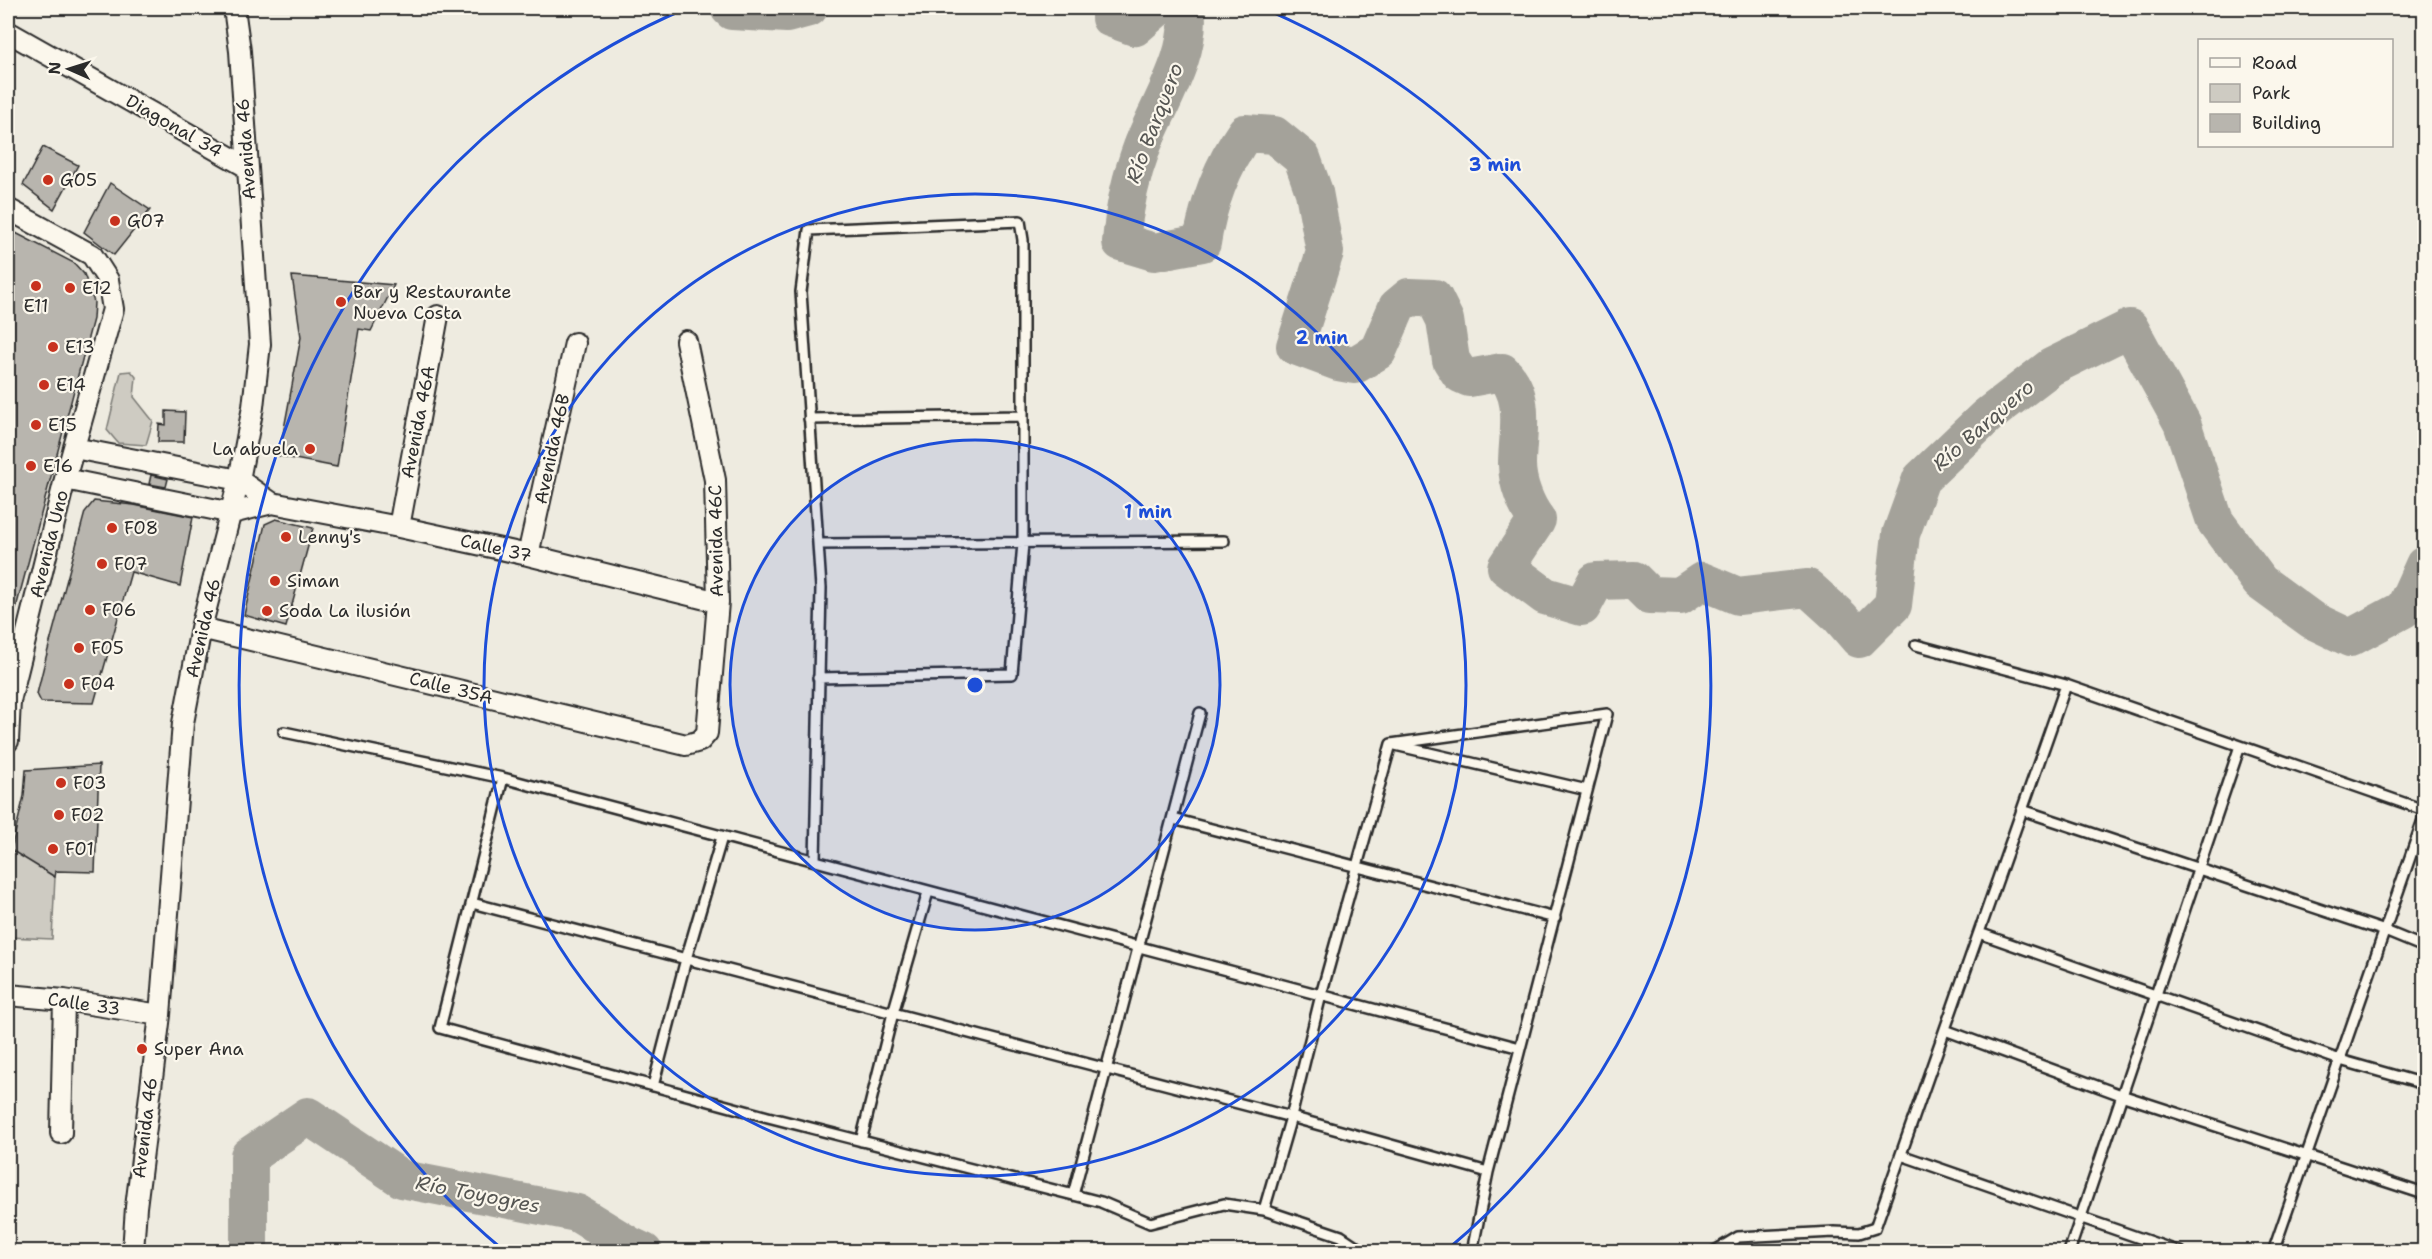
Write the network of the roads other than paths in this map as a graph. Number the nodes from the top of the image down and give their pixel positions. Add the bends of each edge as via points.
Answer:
1 (234, 8) edge
2 (8, 32) edge
3 (247, 168) junction
4 (8, 209) edge
5 (438, 316) dead end
6 (686, 341) dead end
7 (575, 343) dead end
8 (1023, 416) junction
9 (810, 419) junction
10 (75, 448) junction
11 (65, 479) junction
12 (239, 480) junction
13 (272, 502) junction
14 (232, 513) junction
15 (399, 527) junction
16 (1224, 541) dead end
17 (1023, 543) junction
18 (818, 544) junction
19 (528, 555) junction
20 (718, 602) junction
21 (201, 628) junction
22 (1916, 645) dead end
23 (818, 678) junction
24 (2066, 685) junction
25 (9, 701) edge
26 (1200, 713) dead end
27 (284, 732) dead end
28 (8, 741) edge
29 (700, 741) joint
30 (1391, 744) junction
31 (2240, 746) junction
32 (503, 778) junction
33 (1587, 789) junction
34 (2022, 810) junction
35 (2424, 810) edge
36 (2424, 817) edge
37 (1173, 819) junction
38 (722, 837) junction
39 (814, 861) junction
40 (1356, 868) junction
41 (2198, 868) junction
42 (928, 892) junction
43 (472, 903) junction
44 (1555, 918) junction
45 (2385, 931) junction
46 (1979, 933) junction
47 (1139, 947) junction
48 (2424, 947) edge
49 (686, 959) junction
50 (8, 995) edge
51 (1321, 995) junction
52 (2155, 995) junction
53 (64, 1000) junction
54 (893, 1013) junction
55 (160, 1015) junction
56 (1945, 1030) junction
57 (1520, 1048) junction
58 (2340, 1060) junction
59 (1108, 1069) junction
60 (2424, 1084) edge
61 (653, 1086) junction
62 (2121, 1095) junction
63 (1291, 1117) junction
64 (61, 1133) dead end
65 (861, 1141) junction
66 (1901, 1155) junction
67 (2307, 1155) junction
68 (1488, 1172) junction
69 (2424, 1194) edge
70 (1073, 1195) junction
71 (1264, 1210) junction
72 (2080, 1217) junction
73 (134, 1251) edge
74 (1365, 1251) edge
75 (1472, 1251) edge
76 (1713, 1251) edge
77 (2069, 1251) edge
78 (2180, 1251) edge
79 (2273, 1251) edge

1 - 3 street, Avenida 46
2 - 3 street, Diagonal 34
3 - 12 street, Avenida 46 via 260,344
4 - 10 street, Avenida Uno via 92,255 108,280 113,309
5 - 15 street, Avenida 46A
6 - 20 street, Avenida 46C via 715,480
7 - 19 street, Avenida 46B
8 - 9 lane
8 - 9 lane via 1020,222 809,230 801,292
8 - 17 lane
9 - 18 lane
10 - 11 street, Avenida Uno
10 - 12 street, Calle 37
11 - 14 street, Calle 37
11 - 25 street, Avenida Uno
12 - 13 street, Calle 37
12 - 14 street, Avenida 46
13 - 14 street, Calle 37
13 - 15 street, Calle 37
14 - 21 street, Avenida 46
15 - 19 street, Calle 37
16 - 17 lane
17 - 18 lane
17 - 23 lane via 1012,674
18 - 23 lane
19 - 20 street, Calle 37
20 - 29 street, Avenida 46C via 707,733
21 - 29 street, Calle 35A via 686,745
21 - 55 street, Avenida 46 via 183,723
22 - 24 lane
23 - 39 lane
24 - 31 lane
24 - 34 lane
25 - 28 street, Avenida Uno
26 - 37 lane
27 - 32 lane
30 - 33 lane
30 - 33 lane via 1607,714
30 - 40 lane
31 - 35 lane
31 - 41 lane
32 - 38 lane
32 - 43 lane
33 - 44 lane
34 - 41 lane
34 - 46 lane
36 - 45 lane
37 - 40 lane
37 - 47 lane
38 - 39 lane
38 - 49 lane
39 - 42 lane
40 - 44 lane
40 - 51 lane
41 - 45 lane
41 - 52 lane
42 - 47 lane
42 - 54 lane
43 - 49 lane
43 - 61 lane via 440,1028
44 - 57 lane
45 - 48 lane
45 - 58 lane
46 - 52 lane
46 - 56 lane
47 - 51 lane
47 - 59 lane
49 - 54 lane
49 - 61 lane
50 - 53 street, Calle 33
51 - 57 lane
51 - 63 lane
52 - 58 lane
52 - 62 lane
53 - 55 street, Calle 33
53 - 64 street
54 - 59 lane
54 - 65 lane
55 - 73 street, Avenida 46
56 - 62 lane
56 - 66 lane
57 - 68 lane
58 - 60 lane
58 - 67 lane
59 - 63 lane
59 - 70 lane
61 - 65 lane
62 - 67 lane
62 - 72 lane
63 - 68 lane
63 - 71 lane
65 - 70 lane
66 - 72 lane
66 - 76 lane via 1875,1228 1859,1233 1738,1237
67 - 69 lane
67 - 79 lane
68 - 75 lane
70 - 71 lane via 1150,1223 1224,1204
71 - 74 lane via 1341,1236
72 - 77 lane
72 - 78 lane

